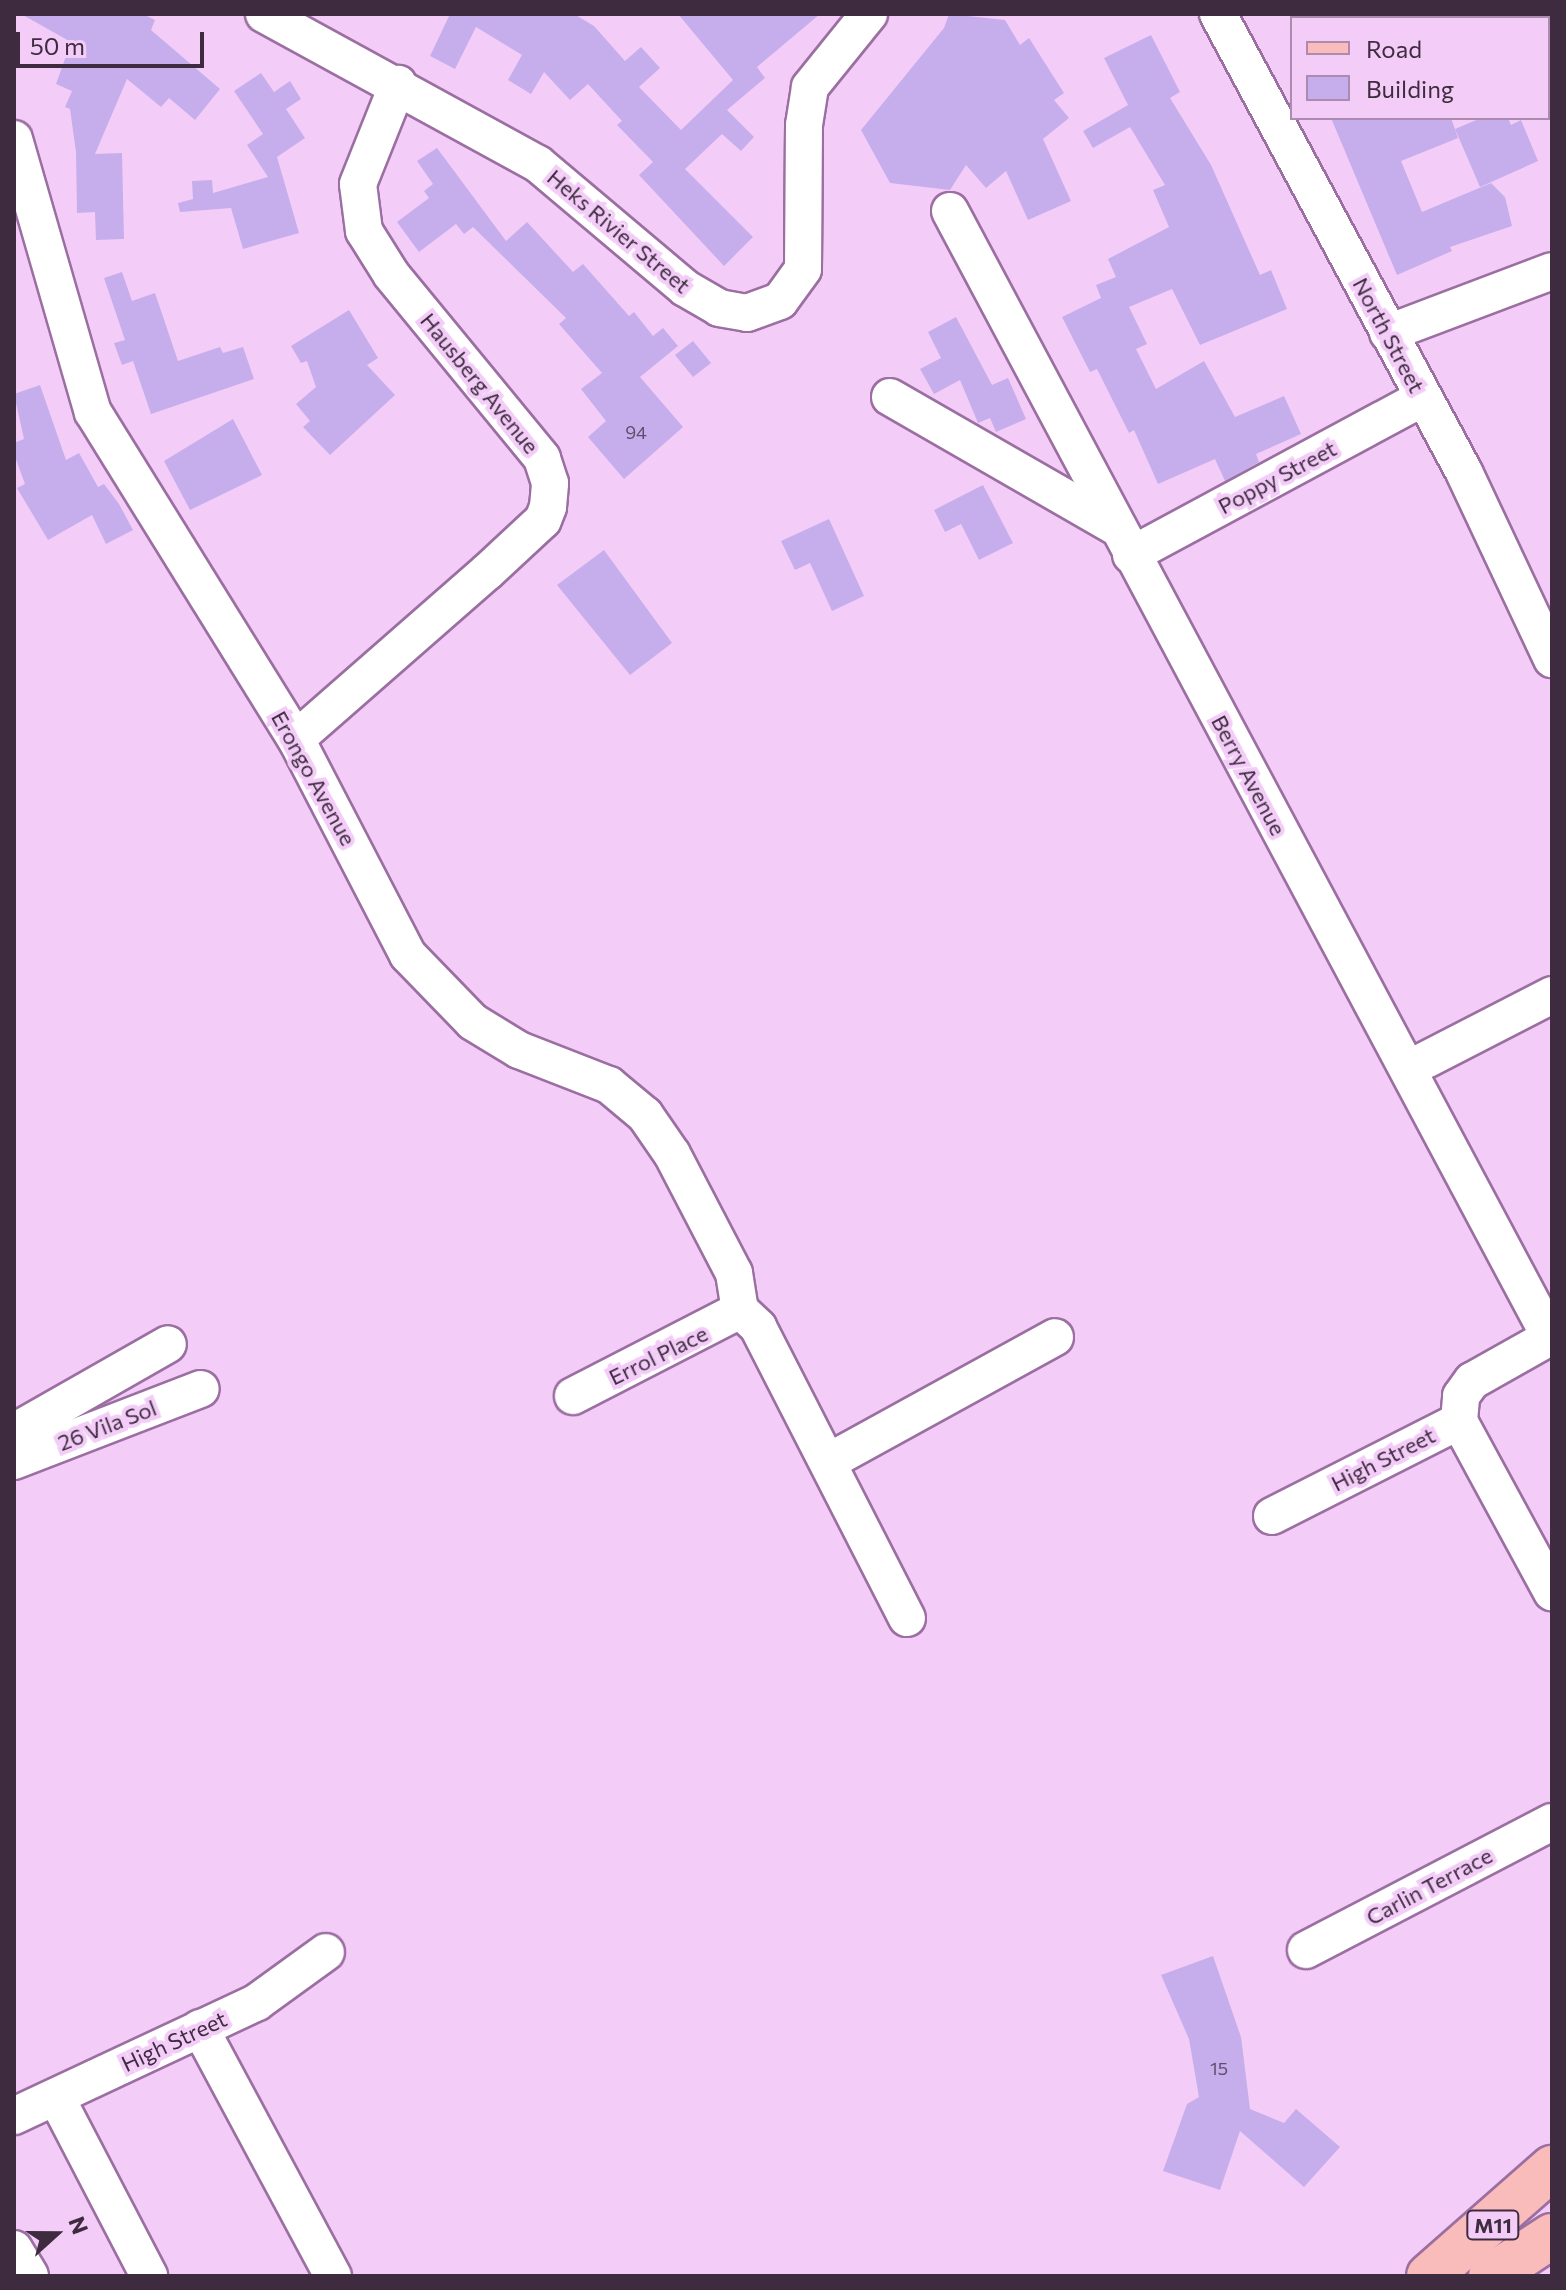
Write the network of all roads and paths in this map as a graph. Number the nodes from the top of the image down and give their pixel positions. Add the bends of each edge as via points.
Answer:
1 (264, 14) edge
2 (869, 14) edge
3 (1218, 14) edge
4 (398, 84) junction
5 (14, 139) edge
6 (950, 211) dead end
7 (1552, 271) edge
8 (1388, 333) junction
9 (890, 397) dead end
10 (1422, 398) junction
11 (1123, 540) junction
12 (1542, 605) edge
13 (1552, 659) edge
14 (296, 739) junction
15 (1552, 995) edge
16 (1408, 1069) junction
17 (740, 1310) junction
18 (1055, 1337) dead end
19 (1551, 1337) edge
20 (168, 1344) dead end
21 (201, 1389) dead end
22 (573, 1396) dead end
23 (1459, 1421) junction
24 (14, 1432) edge
25 (14, 1461) edge
26 (828, 1462) junction
27 (1272, 1516) dead end
28 (1552, 1592) edge
29 (907, 1618) dead end
30 (1552, 1822) edge
31 (1306, 1950) dead end
32 (326, 1952) dead end
33 (200, 2028) junction
34 (56, 2097) junction
35 (14, 2116) edge
36 (1552, 2168) edge
37 (1552, 2236) edge
38 (14, 2249) edge
39 (30, 2276) edge
40 (149, 2276) edge
41 (333, 2276) edge
42 (1429, 2276) edge
43 (1491, 2276) edge

1 - 4 street, Heks Rivier Street
2 - 4 street, Heks Rivier Street via 810,87 804,125 803,269 780,301 747,313 703,300 538,164
3 - 8 street, North Street
4 - 14 street, Hausberg Avenue via 358,184 364,231 391,274 542,458 550,483 548,507 543,520 487,572
5 - 14 street, Erongo Avenue via 93,412
6 - 11 street, Berry Avenue
7 - 8 street
8 - 10 street, North Street
9 - 11 street
10 - 11 street, Poppy Street
10 - 12 street, North Street
11 - 16 street, Berry Avenue
12 - 13 street, North Street
14 - 17 street, Erongo Avenue via 389,921 422,974 473,1022 519,1050 609,1085 653,1125 734,1273
15 - 16 street
16 - 19 street, Berry Avenue
17 - 22 street, Errol Place
17 - 26 street via 758,1327
18 - 26 street
19 - 23 street, High Street via 1472,1381 1461,1396
20 - 24 street
21 - 25 street, 26 Vila Sol
23 - 27 street, High Street
23 - 28 street
26 - 29 street
30 - 31 street, Carlin Terrace
32 - 33 street, High Street via 281,1989
33 - 34 street, High Street
33 - 41 street
34 - 35 street, High Street
34 - 40 street
36 - 42 main road, M11
37 - 43 main road, M11
38 - 39 street

